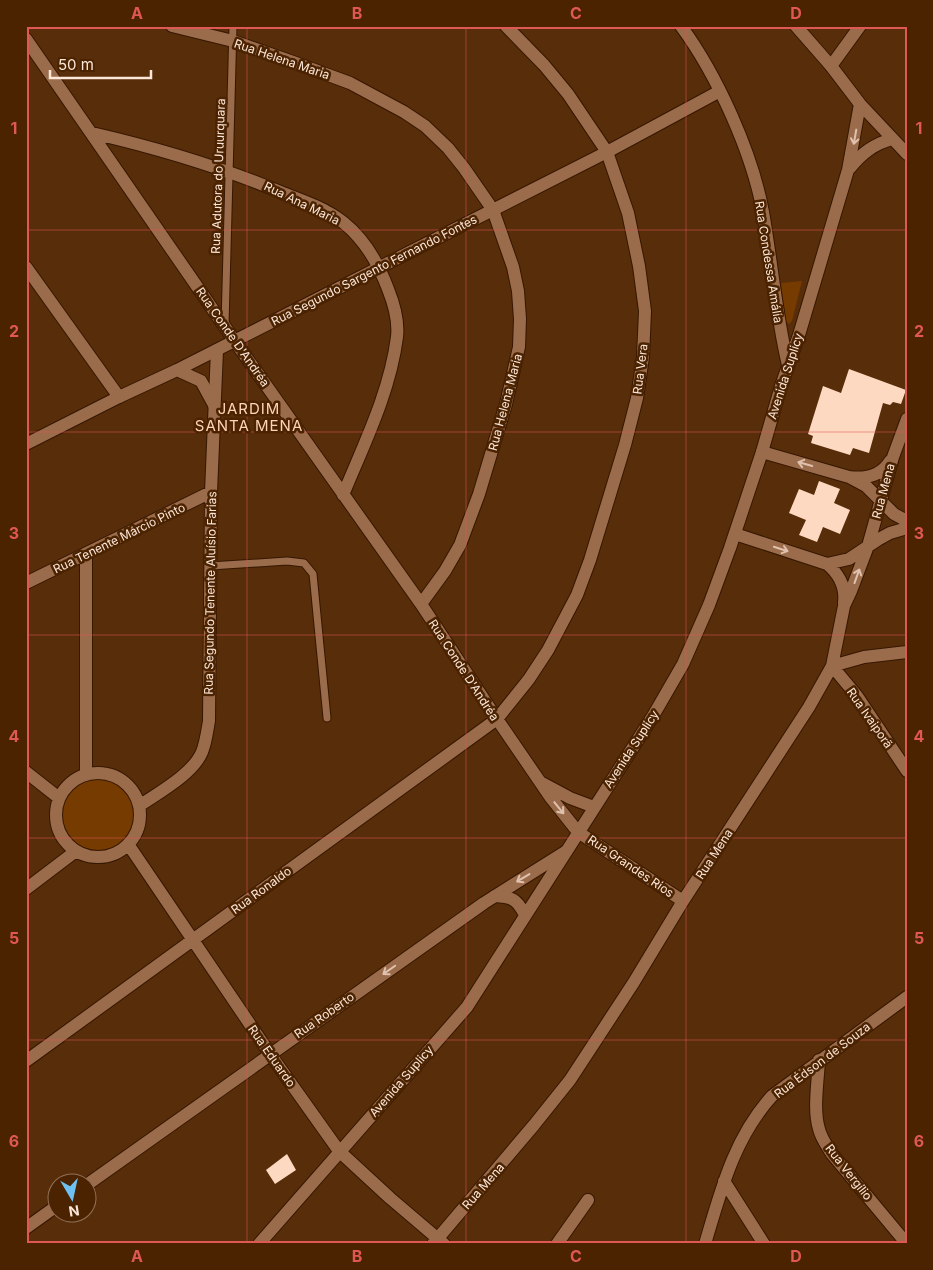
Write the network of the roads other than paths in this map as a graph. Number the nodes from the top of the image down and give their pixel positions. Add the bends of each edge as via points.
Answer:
1 (172, 26) edge
2 (233, 26) edge
3 (506, 26) edge
4 (681, 26) edge
5 (796, 26) edge
6 (860, 26) edge
7 (26, 39) edge
8 (233, 41) junction
9 (831, 66) junction
10 (720, 91) junction
11 (860, 104) junction
12 (92, 133) junction
13 (892, 139) junction
14 (607, 152) junction
15 (907, 154) edge
16 (848, 170) junction
17 (229, 171) junction
18 (493, 210) junction
19 (26, 267) edge
20 (380, 267) junction
21 (225, 326) junction
22 (234, 340) junction
23 (217, 350) junction
24 (788, 365) junction
25 (178, 370) junction
26 (119, 397) junction
27 (214, 405) junction
28 (907, 419) edge
29 (26, 444) edge
30 (762, 452) junction
31 (893, 457) junction
32 (849, 477) junction
33 (211, 492) junction
34 (344, 494) junction
35 (881, 501) junction
36 (907, 521) edge
37 (907, 528) edge
38 (735, 534) junction
39 (868, 546) junction
40 (86, 554) junction
41 (827, 564) junction
42 (210, 566) junction
43 (26, 583) edge
44 (422, 604) junction
45 (844, 606) junction
46 (907, 652) edge
47 (832, 666) junction
48 (327, 718) dead end
49 (496, 719) junction
50 (907, 771) edge
51 (26, 772) edge
52 (86, 775) junction
53 (542, 783) junction
54 (59, 798) junction
55 (139, 806) junction
56 (594, 807) junction
57 (578, 832) junction
58 (128, 844) junction
59 (76, 851) junction
60 (564, 852) junction
61 (26, 890) edge
62 (495, 896) junction
63 (683, 901) junction
64 (525, 915) junction
65 (192, 940) junction
66 (907, 997) edge
67 (270, 1054) junction
68 (819, 1060) junction
69 (26, 1062) edge
70 (339, 1151) junction
71 (98, 1177) edge
72 (724, 1181) junction
73 (588, 1200) dead end
74 (48, 1212) edge
75 (27, 1226) edge
76 (438, 1242) edge
77 (259, 1244) edge
78 (557, 1244) edge
79 (705, 1244) edge
80 (764, 1244) edge
81 (907, 1244) edge

1 - 8 street, Rua Helena Maria
2 - 8 lane, Rua Adutora do Uruurquara
3 - 14 street, Rua Vera via 568,94
4 - 10 street, Rua Condessa Amália
5 - 9 street
6 - 9 street
7 - 12 street, Rua Conde D'Andréa
8 - 17 lane, Rua Adutora do Uruurquara
8 - 18 street, Rua Helena Maria via 350,83 404,112 448,148
9 - 11 street
10 - 14 street, Rua Segundo Sargento Fernando Fontes
10 - 24 street, Rua Condessa Amália via 747,155 763,211
11 - 13 street
11 -> 16 street, Avenida Suplicy
12 - 17 street, Rua Ana Maria via 174,153
12 - 21 street, Rua Conde D'Andréa
13 - 15 street
13 - 16 street, Avenida Suplicy via 874,145
14 - 18 street, Rua Segundo Sargento Fernando Fontes
14 - 49 street, Rua Vera via 628,213 645,311 637,398 608,502 577,595 548,650
16 - 24 street, Avenida Suplicy
17 - 20 street, Rua Ana Maria via 302,200 343,222
17 - 21 lane, Rua Adutora do Uruurquara
18 - 20 street, Rua Segundo Sargento Fernando Fontes
18 - 44 street, Rua Helena Maria via 518,291 519,347 506,404 460,545
19 - 26 street
20 - 22 street, Rua Segundo Sargento Fernando Fontes
20 - 34 street, Rua Ana Maria via 395,308 397,336 375,417
21 - 22 street, Rua Conde D'Andréa
22 - 23 street, Rua Segundo Sargento Fernando Fontes
22 - 34 street, Rua Conde D'Andréa
23 - 25 street, Rua Segundo Sargento Fernando Fontes
23 - 27 street, Rua Segundo Tenente Aluísio Farias
24 - 30 street, Avenida Suplicy
25 - 26 street, Rua Segundo Sargento Fernando Fontes
25 - 27 street via 200,381
26 - 29 street, Rua Segundo Sargento Fernando Fontes
27 - 33 street, Rua Segundo Tenente Aluísio Farias
28 - 31 street, Rua Mena
32 -> 30 street
30 - 38 street, Avenida Suplicy
31 - 32 street via 879,472 864,478
31 - 35 street, Rua Mena
32 - 35 street via 866,486
33 - 40 street, Rua Tenente Márcio Pinto
33 - 42 street, Rua Segundo Tenente Aluísio Farias
34 - 44 street, Rua Conde D'Andréa
35 - 36 street
35 - 39 street, Rua Mena
37 - 39 street via 890,533
38 -> 41 street
38 - 56 street, Avenida Suplicy via 683,664
39 - 41 street via 849,559
45 -> 39 street, Rua Mena
40 - 43 street, Rua Tenente Márcio Pinto
40 - 52 street
41 - 45 street via 840,578
42 - 48 lane via 287,561 304,563 313,574
42 - 55 street, Rua Segundo Tenente Aluísio Farias via 207,739 191,768
44 - 49 street, Rua Conde D'Andréa
45 - 47 street, Rua Mena
46 - 47 street via 864,657
47 - 50 street, Rua Ivaiporã via 857,696
47 - 63 street, Rua Mena via 809,707
49 - 53 street, Rua Conde D'Andréa
49 - 65 street, Rua Ronaldo
51 - 54 street
52 - 54 street via 70,784
52 - 55 street via 103,773 119,779 132,790
53 - 56 street, Rua Conde D'Andréa
53 -> 57 street, Rua Conde D'Andréa
54 - 59 street via 58,828
55 - 58 street via 139,827
56 - 57 street, Avenida Suplicy
57 - 60 street, Avenida Suplicy
57 - 63 street, Rua Grandes Rios
58 - 59 street via 104,857
58 - 65 street, Rua Eduardo
59 - 61 street
60 -> 62 street, Rua Roberto
60 - 64 street, Avenida Suplicy
62 - 64 street via 515,900
62 -> 67 street, Rua Roberto
63 - 76 street, Rua Mena via 570,1080
64 - 70 street, Avenida Suplicy via 467,1007
65 - 67 street, Rua Eduardo
65 - 69 street, Rua Ronaldo
66 - 68 street, Rua Édson de Souza
67 - 70 street, Rua Eduardo
67 - 71 street, Rua Roberto
68 - 72 street, Rua Édson de Souza via 772,1096 758,1112 744,1134
68 - 81 street, Rua Vergílio via 817,1115 824,1140
70 - 76 street, Rua Eduardo
70 - 77 street, Avenida Suplicy
72 - 79 street, Rua Édson de Souza
72 - 80 street
73 - 78 street
74 - 75 street

